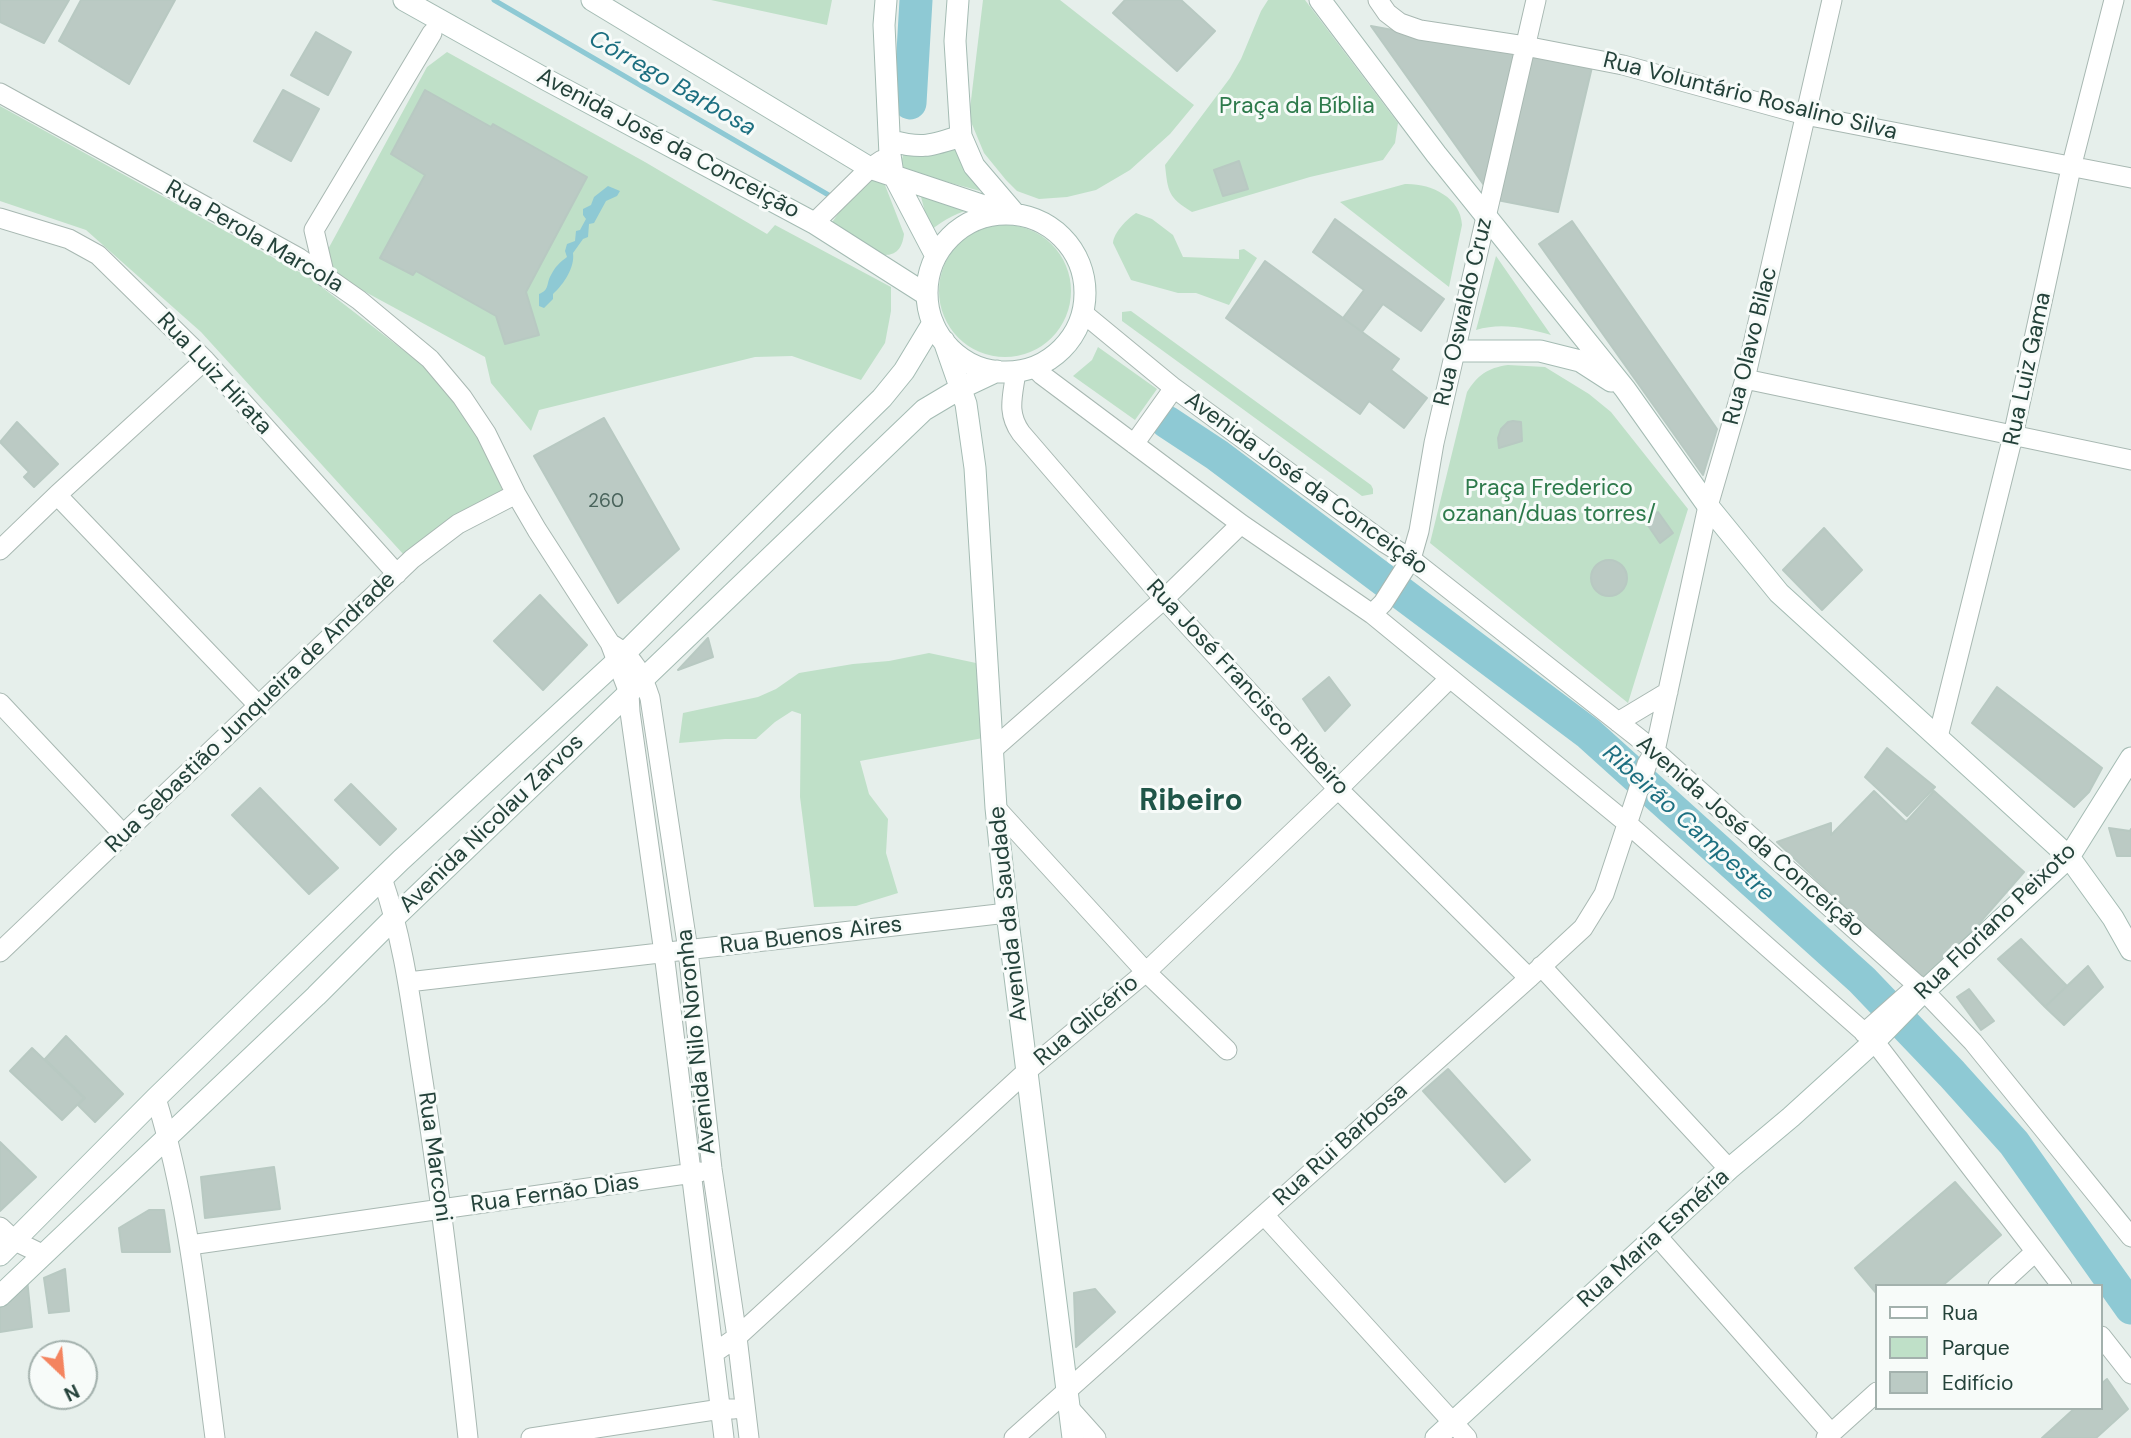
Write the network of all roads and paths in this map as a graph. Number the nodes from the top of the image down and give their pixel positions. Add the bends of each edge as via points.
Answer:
1 (404, 0) edge
2 (592, 0) edge
3 (886, 0) edge
4 (958, 0) edge
5 (1320, 0) edge
6 (1378, 0) edge
7 (1536, 0) edge
8 (1832, 0) edge
9 (2114, 0) edge
10 (432, 33) dead end
11 (1525, 46) junction
12 (0, 93) edge
13 (1805, 115) junction
14 (961, 136) junction
15 (891, 157) junction
16 (870, 168) junction
17 (2071, 168) junction
18 (2131, 178) edge
19 (1011, 214) junction
20 (1485, 216) junction
21 (0, 218) edge
22 (814, 223) junction
23 (936, 256) junction
24 (325, 277) junction
25 (927, 296) junction
26 (1083, 313) junction
27 (938, 332) junction
28 (1456, 351) junction
29 (205, 360) junction
30 (1016, 370) junction
31 (1745, 379) junction
32 (961, 388) junction
33 (1174, 388) junction
34 (1625, 389) junction
35 (2013, 436) junction
36 (1134, 444) junction
37 (2131, 460) edge
38 (516, 494) junction
39 (57, 495) junction
40 (1708, 506) junction
41 (1241, 524) junction
42 (0, 550) edge
43 (1407, 566) junction
44 (397, 574) junction
45 (1164, 599) junction
46 (1377, 608) junction
47 (617, 652) junction
48 (1450, 678) junction
49 (636, 686) junction
50 (1668, 692) junction
51 (0, 703) edge
52 (259, 706) junction
53 (1618, 722) junction
54 (1938, 737) junction
55 (992, 750) junction
56 (1651, 757) junction
57 (2131, 758) edge
58 (1338, 789) junction
59 (996, 808) junction
60 (1631, 816) junction
61 (123, 834) junction
62 (2069, 857) junction
63 (382, 878) junction
64 (1007, 912) junction
65 (395, 917) junction
66 (688, 950) junction
67 (2131, 950) edge
68 (0, 952) edge
69 (664, 953) junction
70 (1146, 972) junction
71 (1535, 972) junction
72 (408, 982) junction
73 (1918, 992) junction
74 (1872, 1034) junction
75 (1227, 1050) dead end
76 (1027, 1071) junction
77 (156, 1098) junction
78 (168, 1136) junction
79 (712, 1169) junction
80 (1730, 1170) junction
81 (690, 1175) junction
82 (442, 1210) junction
83 (1264, 1215) junction
84 (1657, 1236) junction
85 (2131, 1237) edge
86 (5, 1241) edge
87 (190, 1245) junction
88 (2035, 1252) junction
89 (44, 1255) junction
90 (2000, 1284) edge
91 (2060, 1284) edge
92 (0, 1296) edge
93 (737, 1337) junction
94 (2103, 1339) edge
95 (713, 1353) junction
96 (2131, 1374) edge
97 (1876, 1393) edge
98 (1070, 1401) junction
99 (721, 1409) junction
100 (746, 1409) junction
101 (1460, 1431) edge
102 (1829, 1436) edge
103 (215, 1438) edge
104 (468, 1438) edge
105 (531, 1438) edge
106 (724, 1438) edge
107 (749, 1438) edge
108 (1014, 1438) edge
109 (1073, 1438) edge
110 (1096, 1438) edge
111 (1436, 1438) edge

1 - 22 main road, Avenida José da Conceição
2 - 16 main road
3 - 15 main road
4 - 14 main road via 955,41
5 - 20 main road
6 - 11 street, Rua Voluntário Rosalino Silva via 1400,23 1420,30
7 - 11 street, Rua Oswaldo Cruz
8 - 13 street, Rua Olavo Bilac
9 - 17 street, Rua Luiz Gama
10 - 24 street via 314,230
11 - 13 street, Rua Voluntário Rosalino Silva via 1623,65
11 - 20 street, Rua Oswaldo Cruz
12 - 24 street, Rua Perola Marcola via 299,258
13 - 17 street, Rua Voluntário Rosalino Silva
13 - 31 street, Rua Olavo Bilac
14 - 15 main road
14 - 19 main road via 974,166
15 - 16 main road
15 - 19 main road
15 - 23 main road
16 - 22 street
17 - 18 street, Rua Voluntário Rosalino Silva
17 - 35 street, Rua Luiz Gama
19 - 23 main road via 985,216 966,225
19 - 26 main road via 1045,224 1069,243 1085,281
20 - 28 street, Rua Oswaldo Cruz
20 - 34 main road
21 - 29 street, Rua Luiz Hirata via 69,239 98,256
22 - 25 main road, Avenida José da Conceição
23 - 25 main road
24 - 38 street, Rua Perola Marcola via 430,359 486,433
25 - 27 main road
26 - 30 main road via 1076,331 1051,358
26 - 33 street, Avenida José da Conceição
27 - 30 main road via 958,356 976,366
27 - 32 main road, Avenida da Saudade
27 - 47 main road, Avenida Nicolau Zarvos via 881,398
28 - 34 main road via 1540,351 1580,361
28 - 43 street, Rua Oswaldo Cruz via 1419,531
29 - 39 street
29 - 44 street, Rua Luiz Hirata
30 - 32 main road, Avenida Nicolau Zarvos
30 - 36 street
30 - 45 street, Rua José Francisco Ribeiro via 1013,421
31 - 35 street
31 - 40 street, Rua Olavo Bilac
32 - 49 main road, Avenida Nicolau Zarvos via 924,410
32 - 55 main road, Avenida da Saudade via 975,468
33 - 36 street
33 - 43 street, Avenida José da Conceição via 1385,543
34 - 40 main road
35 - 37 street
35 - 54 street, Rua Luiz Gama
36 - 41 street
38 - 44 street, Rua Sebastião Junqueira de Andrade via 458,524
38 - 47 street, Rua Perola Marcola
39 - 42 street
39 - 52 street
40 - 50 street, Rua Olavo Bilac
40 - 54 main road via 1779,593
41 - 45 street
41 - 46 street
43 - 46 street, Rua Oswaldo Cruz
43 - 53 street, Avenida José da Conceição
44 - 52 street, Rua Sebastião Junqueira de Andrade
45 - 55 street
45 - 58 street, Rua José Francisco Ribeiro
46 - 48 street
47 - 49 street, Avenida Nilo Noronha
47 - 63 main road, Avenida Nicolau Zarvos
48 - 58 street, Rua Glicério
48 - 60 street
49 - 65 main road, Avenida Nicolau Zarvos
49 - 66 street, Avenida Nilo Noronha via 650,698
49 - 69 street, Avenida Nilo Noronha via 629,712
50 - 53 street
50 - 56 street, Rua Olavo Bilac
51 - 61 street
52 - 61 street, Rua Sebastião Junqueira de Andrade
53 - 56 street, Avenida José da Conceição
54 - 62 main road
55 - 59 main road, Avenida da Saudade
56 - 60 street, Rua Olavo Bilac
56 - 73 street, Avenida José da Conceição
57 - 62 main road, Rua Floriano Peixoto
58 - 70 street, Rua Glicério
58 - 71 street, Rua José Francisco Ribeiro
59 - 64 main road, Avenida da Saudade
59 - 70 street
60 - 71 street, Rua Rui Barbosa via 1604,894 1583,928
60 - 74 street
61 - 68 street, Rua Sebastião Junqueira de Andrade
62 - 67 main road
62 - 73 main road, Rua Floriano Peixoto
63 - 65 street, Rua Marconi
63 - 77 main road, Avenida Nicolau Zarvos
64 - 66 street, Rua Buenos Aires
64 - 76 main road, Avenida da Saudade
65 - 72 street, Rua Marconi
65 - 78 main road, Avenida Nicolau Zarvos
66 - 69 street, Rua Buenos Aires
66 - 79 street, Avenida Nilo Noronha
69 - 72 street, Rua Buenos Aires
69 - 81 street, Avenida Nilo Noronha
70 - 75 street
70 - 76 street, Rua Glicério
71 - 80 street, Rua José Francisco Ribeiro
71 - 83 street, Rua Rui Barbosa
72 - 82 street, Rua Marconi
73 - 74 main road, Rua Floriano Peixoto
73 - 85 street, Avenida José da Conceição via 1973,1042
74 - 80 main road, Rua Maria Esméria via 1791,1117
74 - 88 street
76 - 93 street, Rua Glicério
76 - 98 main road, Avenida da Saudade
77 - 78 street
77 - 86 main road, Avenida Nicolau Zarvos
78 - 87 street
78 - 89 main road, Avenida Nicolau Zarvos
79 - 81 street, Rua Fernão Dias
79 - 93 street, Avenida Nilo Noronha
80 - 84 main road, Rua Maria Esméria
81 - 82 street, Rua Fernão Dias
81 - 95 street, Avenida Nilo Noronha
82 - 87 street, Rua Fernão Dias
82 - 104 street, Rua Marconi
83 - 98 street, Rua Rui Barbosa
83 - 101 street
84 - 101 main road, Rua Maria Esméria
84 - 102 street
86 - 89 street
87 - 103 street
88 - 90 street
88 - 91 street
89 - 92 main road, Avenida Nicolau Zarvos
93 - 95 street, Rua Glicério
93 - 100 street, Avenida Nilo Noronha
94 - 96 street
95 - 99 street, Avenida Nilo Noronha
97 - 102 street
98 - 108 street, Rua Rui Barbosa
98 - 109 main road, Avenida da Saudade
98 - 110 street
99 - 100 street
99 - 105 street
99 - 106 street, Avenida Nilo Noronha
100 - 107 street, Avenida Nilo Noronha
101 - 111 main road, Rua Maria Esméria

